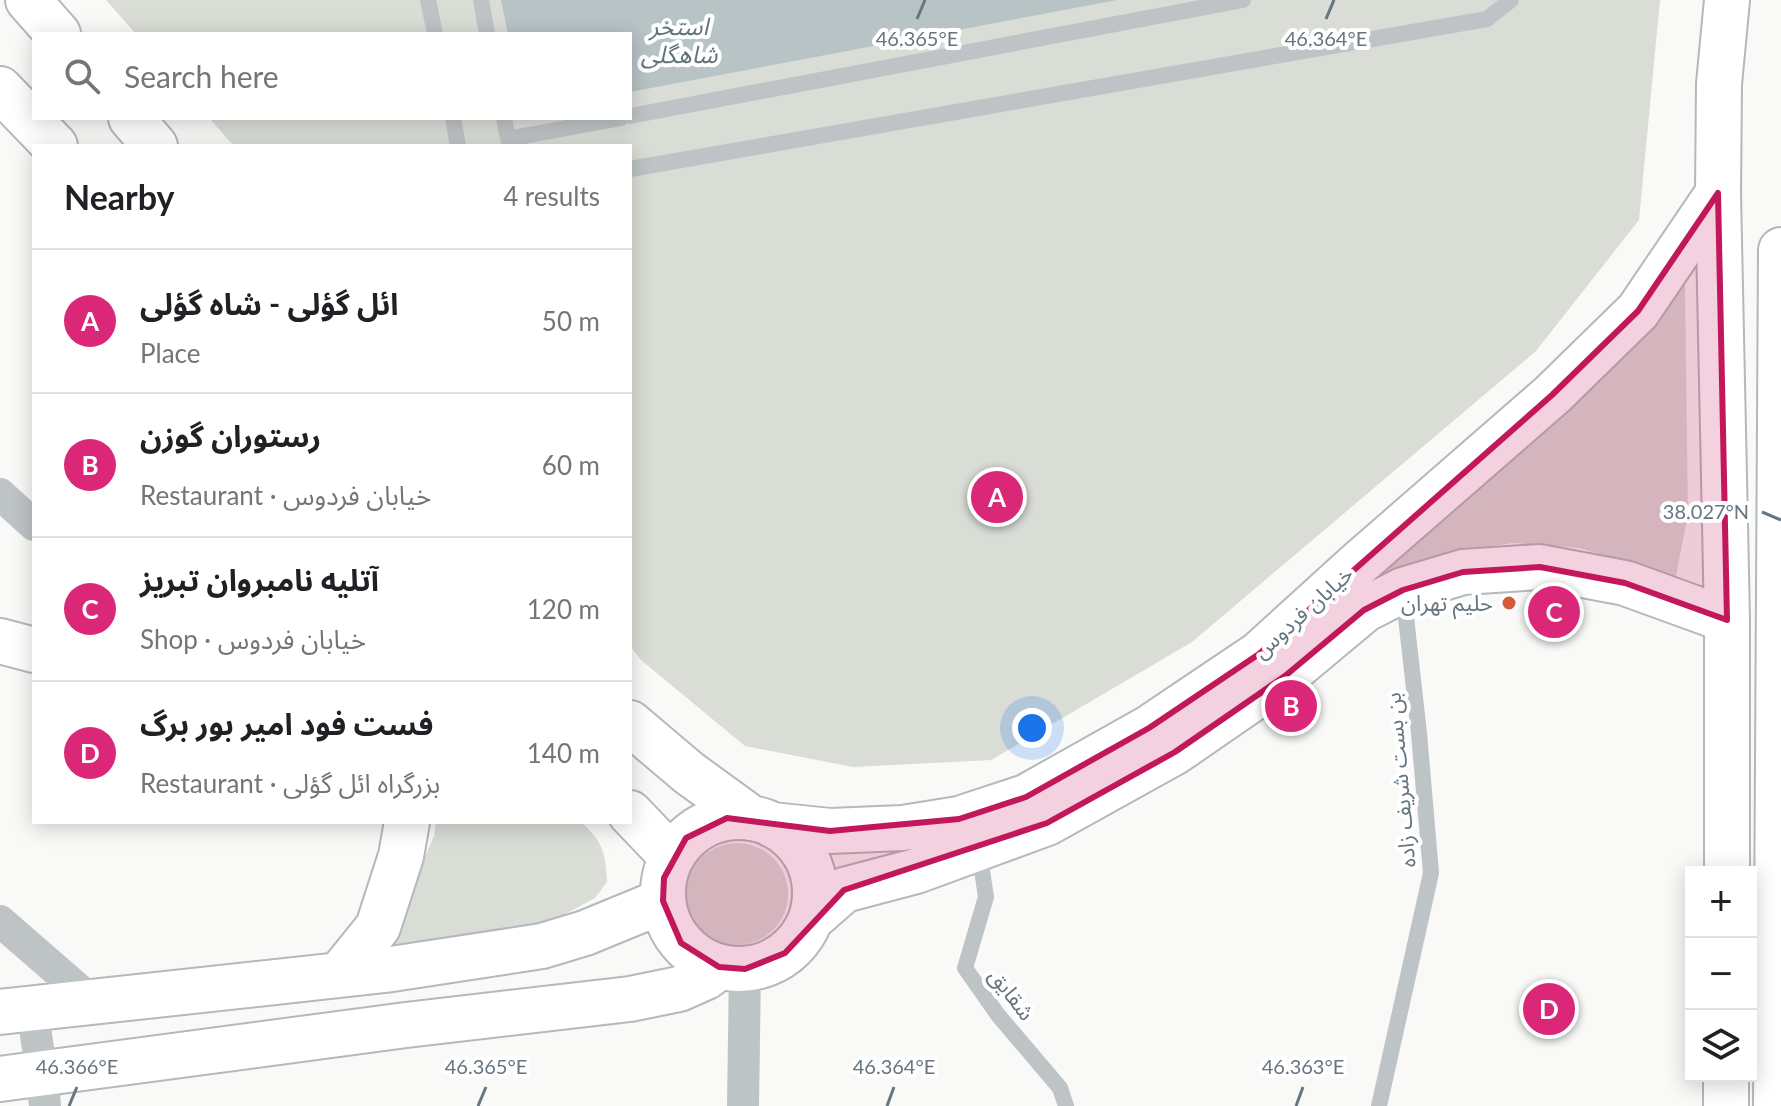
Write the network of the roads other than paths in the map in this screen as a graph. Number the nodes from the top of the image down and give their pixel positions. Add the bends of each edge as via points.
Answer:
1 (28, 0) edge
2 (428, 0) edge
3 (481, 0) edge
4 (1243, 0) edge
5 (1511, 0) edge
6 (1727, 0) edge
7 (56, 32) edge
8 (435, 32) edge
9 (487, 32) edge
10 (0, 89) edge
11 (632, 116) edge
12 (133, 120) edge
13 (453, 120) edge
14 (504, 120) edge
15 (610, 120) edge
16 (53, 144) edge
17 (153, 144) edge
18 (458, 144) edge
19 (632, 169) edge
20 (1718, 193) junction
21 (1781, 250) edge
22 (0, 494) edge
23 (32, 523) edge
24 (1403, 590) junction
25 (1727, 620) junction
26 (0, 641) edge
27 (32, 649) edge
28 (632, 725) edge
29 (632, 815) edge
30 (761, 822) junction
31 (407, 824) edge
32 (978, 850) junction
33 (672, 857) junction
34 (1727, 866) edge
35 (663, 901) junction
36 (811, 919) junction
37 (0, 921) edge
38 (732, 968) junction
39 (340, 974) junction
40 (92, 1001) junction
41 (16, 1010) edge
42 (1726, 1082) edge
43 (29, 1087) edge
44 (743, 1106) edge
45 (1066, 1106) edge
46 (1379, 1106) edge
47 (1726, 1106) edge
48 (1776, 1106) edge

1 - 7 main road
2 - 8 lane
3 - 9 lane
4 - 11 lane
5 - 19 lane via 1487,19
6 - 20 main road via 1719,84
10 - 16 main road
12 - 17 main road
13 - 18 lane
14 - 15 lane via 508,139
20 - 25 main road
20 - 30 main road, خیابان فردوس via 1638,311 1552,395 1259,654 1149,728 1026,797 959,819 830,831
21 - 48 main road
22 - 23 street
24 - 25 main road, خیابان فردوس via 1463,572 1540,567 1625,583
24 - 32 main road, خیابان فردوس via 1364,610 1285,676 1175,752 1047,823
24 - 46 lane, بن بست شریف زاده via 1431,873
25 - 34 main road
26 - 27 main road
28 - 30 main road via 689,773
29 - 33 main road
30 - 33 main road via 727,818 705,825
30 - 36 main road via 790,838 804,855 813,875
31 - 39 main road via 378,927
32 - 36 main road, خیابان فردوس via 844,890
32 - 45 lane, شقایق via 986,897 965,968 1060,1088
33 - 35 main road
35 - 38 main road via 668,923 681,943 698,957
35 - 39 main road via 542,946
36 - 38 main road via 785,953 766,964
37 - 40 street
38 - 43 main road via 679,989 630,999 406,1025
38 - 44 street
39 - 40 main road
40 - 41 main road
41 - 43 street
42 - 47 main road

